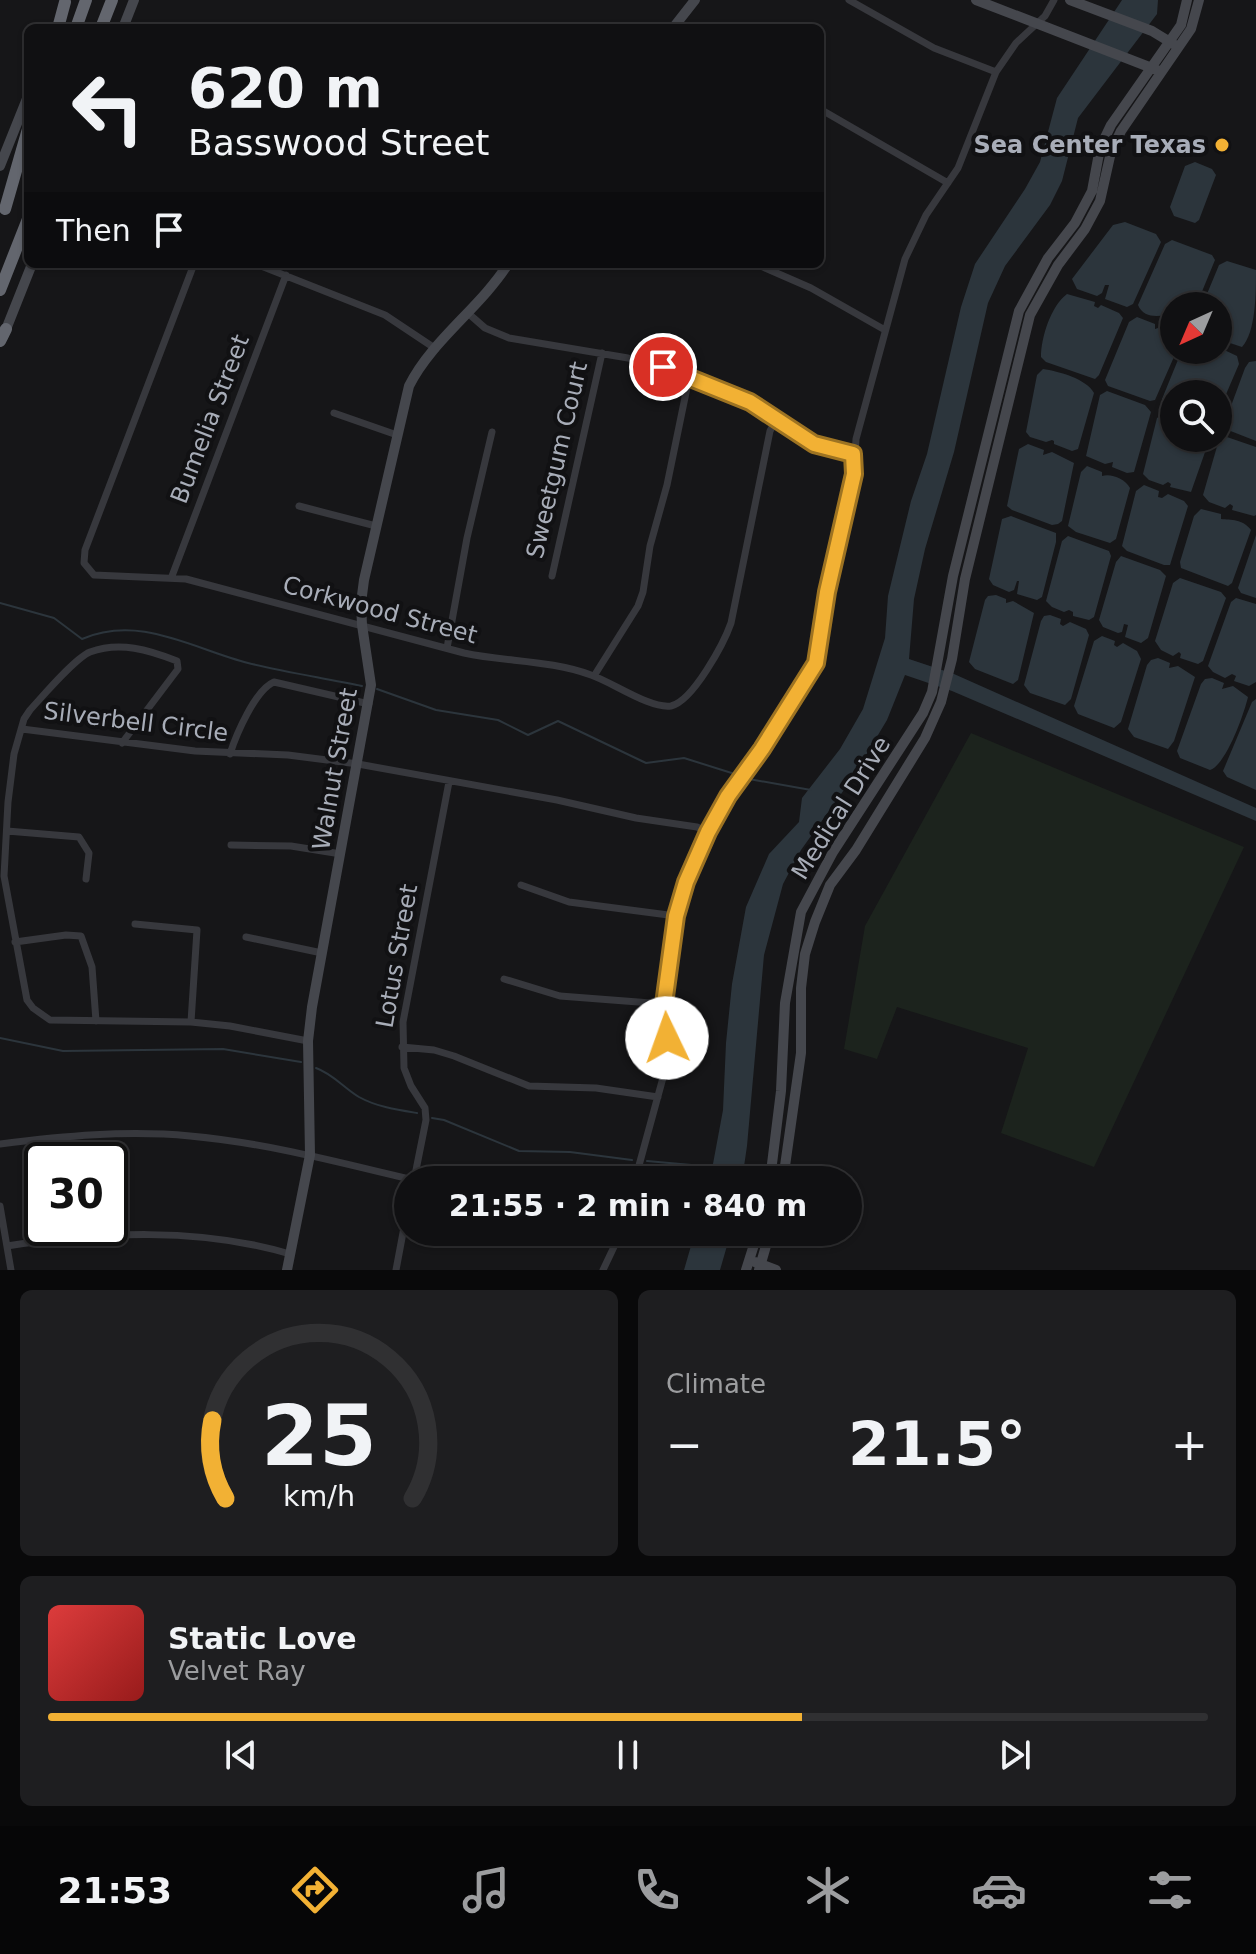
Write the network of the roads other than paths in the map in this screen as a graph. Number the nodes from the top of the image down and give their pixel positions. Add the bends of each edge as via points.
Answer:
1 (86, 0) edge
2 (112, 0) edge
3 (134, 0) edge
4 (695, 0) edge
5 (849, 0) edge
6 (976, 0) edge
7 (1054, 0) edge
8 (1070, 0) edge
9 (1187, 0) edge
10 (1199, 0) edge
11 (66, 1) edge
12 (1038, 22) junction
13 (57, 24) edge
14 (77, 24) edge
15 (103, 24) edge
16 (125, 24) edge
17 (679, 24) edge
18 (1175, 45) junction
19 (1156, 70) junction
20 (996, 72) junction
21 (1134, 102) junction
22 (24, 106) edge
23 (824, 111) edge
24 (24, 142) edge
25 (0, 166) edge
26 (24, 166) edge
27 (948, 183) junction
28 (1088, 199) junction
29 (1100, 201) junction
30 (2, 216) edge
31 (24, 229) edge
32 (30, 268) edge
33 (192, 268) edge
34 (267, 268) edge
35 (505, 268) edge
36 (766, 268) edge
37 (784, 268) edge
38 (782, 274) junction
39 (286, 275) junction
40 (0, 290) edge
41 (469, 314) junction
42 (885, 330) junction
43 (2, 339) edge
44 (436, 349) junction
45 (602, 353) junction
46 (689, 378) junction
47 (334, 413) dead end
48 (776, 420) junction
49 (492, 432) dead end
50 (397, 435) junction
51 (853, 454) junction
52 (299, 506) dead end
53 (376, 526) junction
54 (172, 576) junction
55 (552, 576) dead end
56 (362, 625) junction
57 (447, 648) junction
58 (939, 654) junction
59 (952, 656) junction
60 (594, 676) junction
61 (369, 704) junction
62 (22, 729) junction
63 (122, 743) junction
64 (230, 754) junction
65 (358, 764) junction
66 (449, 782) junction
67 (7, 831) junction
68 (708, 832) junction
69 (231, 845) dead end
70 (341, 854) junction
71 (86, 879) dead end
72 (521, 885) dead end
73 (676, 916) junction
74 (135, 924) dead end
75 (246, 937) dead end
76 (15, 942) junction
77 (322, 953) junction
78 (504, 979) dead end
79 (664, 1004) junction
80 (96, 1021) junction
81 (191, 1022) junction
82 (308, 1041) junction
83 (402, 1047) junction
84 (658, 1097) junction
85 (0, 1144) edge
86 (310, 1155) junction
87 (417, 1166) edge
88 (639, 1166) edge
89 (772, 1166) edge
90 (785, 1166) edge
91 (394, 1175) edge
92 (0, 1206) edge
93 (7, 1246) junction
94 (400, 1246) edge
95 (614, 1246) edge
96 (766, 1246) edge
97 (290, 1254) junction
98 (748, 1265) edge
99 (760, 1267) edge
100 (11, 1270) edge
101 (287, 1270) edge
102 (396, 1270) edge
103 (603, 1270) edge
104 (776, 1270) edge

1 - 14 highway
2 - 15 highway
3 - 16 street
4 - 17 street
5 - 20 street via 934,48
6 - 12 street
7 - 12 street
8 - 18 street
9 - 18 street, Medical Drive
10 - 18 street, Medical Drive via 1191,29
11 - 13 highway
12 - 19 street
12 - 20 street
18 - 19 street, Medical Drive
19 - 21 street, Medical Drive
20 - 27 street via 968,148
21 - 28 street, Medical Drive via 1111,125 1100,148
21 - 29 street, Medical Drive via 1111,152
22 - 25 street
23 - 27 street
24 - 30 highway
26 - 30 highway
27 - 42 street via 905,259
28 - 29 street
28 - 58 street, Medical Drive via 1019,311
29 - 59 street, Medical Drive via 1030,315 968,564
31 - 40 highway
32 - 43 street
33 - 54 street, Corkwood Street via 83,556 94,575
34 - 39 street
35 - 41 street, Walnut Street
36 - 38 street
37 - 38 street
38 - 42 street
39 - 44 street via 385,315
39 - 54 street, Bumelia Street
41 - 44 street, Walnut Street
41 - 45 street via 498,335
42 - 51 street
44 - 50 street, Walnut Street via 409,386
45 - 46 street
45 - 55 street, Sweetgum Court
46 - 48 street via 750,402
46 - 60 street via 643,592
47 - 50 street
48 - 51 street via 814,444
48 - 60 street, Corkwood Street via 731,623 689,695 663,706
49 - 57 street
50 - 53 street, Walnut Street
51 - 68 street via 854,474 816,663
52 - 53 street
53 - 56 street, Walnut Street via 361,591
54 - 56 street, Corkwood Street
56 - 57 street, Corkwood Street
56 - 61 street, Walnut Street
57 - 60 street, Corkwood Street
58 - 59 street
58 - 89 street, Medical Drive via 923,713 833,852 801,912 785,1003
59 - 90 street, Medical Drive via 944,695 925,738 830,885 815,922 805,954 801,1053
61 - 64 street via 274,682 258,697
61 - 65 street, Walnut Street
62 - 63 street, Silverbell Circle
62 - 63 street via 30,710 88,653 132,647 177,661 178,669
62 - 67 street, Silverbell Circle via 14,754
63 - 64 street, Silverbell Circle
64 - 65 street, Silverbell Circle
65 - 66 street, Silverbell Circle
65 - 70 street, Walnut Street
66 - 68 street, Silverbell Circle
66 - 83 street, Lotus Street
67 - 71 street via 79,837 89,853
67 - 76 street, Silverbell Circle via 4,876
68 - 73 street
69 - 70 street
70 - 77 street, Walnut Street
72 - 73 street via 569,902
73 - 79 street
74 - 81 street via 197,930
75 - 77 street
76 - 80 street, Silverbell Circle via 23,990 33,1008 50,1020
76 - 80 street via 81,936 92,967
77 - 82 street, Walnut Street
78 - 79 street via 560,996
79 - 84 street via 667,1050
80 - 81 street, Silverbell Circle
81 - 82 street, Silverbell Circle
82 - 86 street, Walnut Street
83 - 84 street via 454,1056 529,1086
83 - 87 street, Lotus Street via 404,1068 425,1108
84 - 88 street
85 - 86 street via 160,1134
86 - 91 street
86 - 97 street, Walnut Street
92 - 93 street
93 - 97 street via 73,1236 166,1236 236,1241
93 - 100 street
94 - 102 street
95 - 103 street
96 - 99 street
97 - 101 street, Walnut Street
98 - 99 street
99 - 104 street

